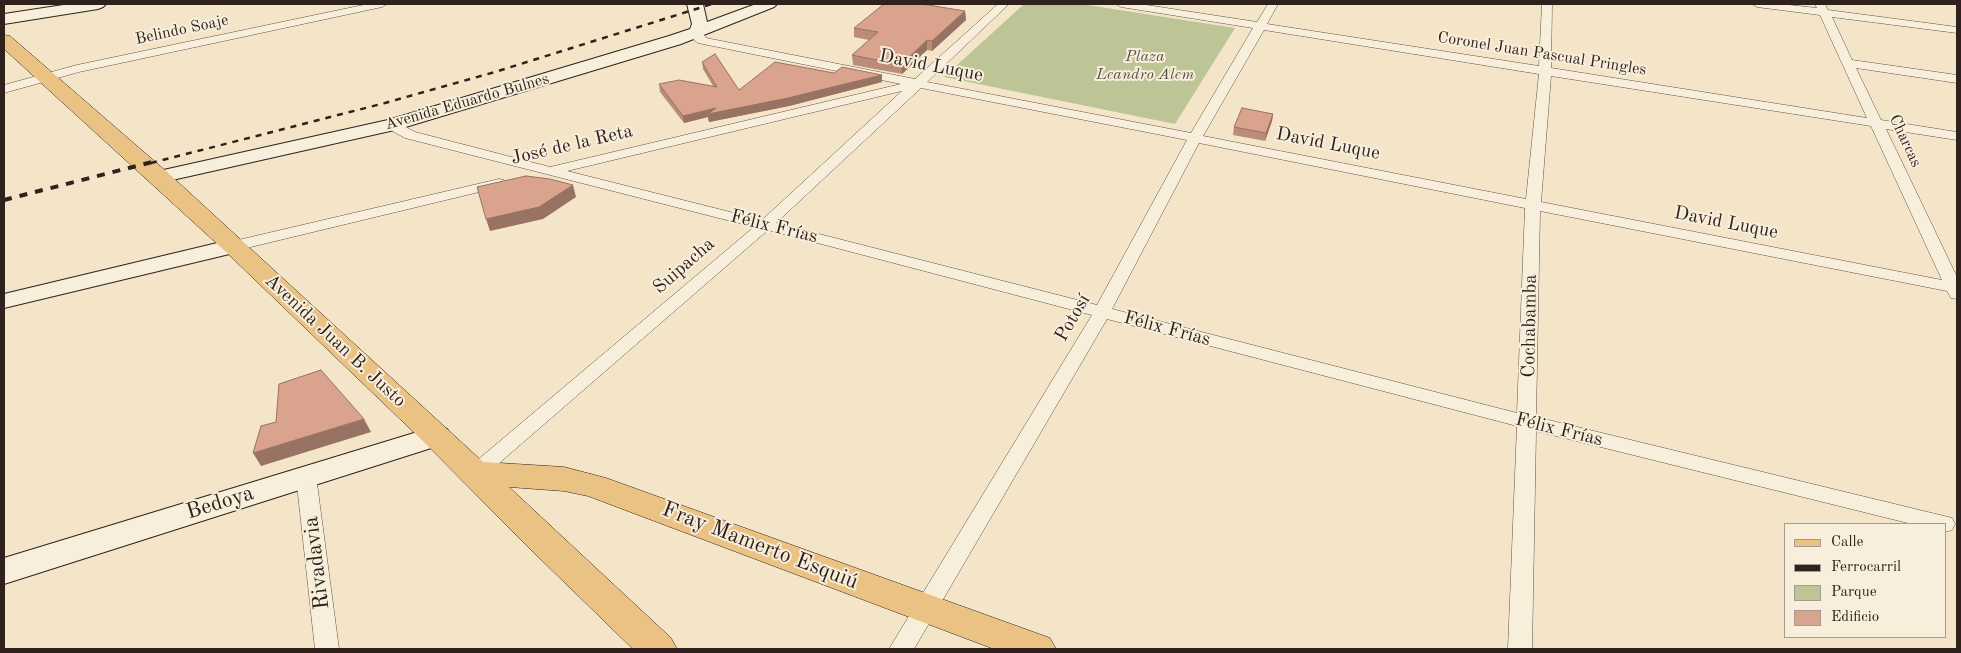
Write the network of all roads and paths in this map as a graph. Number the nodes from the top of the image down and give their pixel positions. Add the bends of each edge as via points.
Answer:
1 (98, 4) edge
2 (382, 4) edge
3 (695, 4) edge
4 (769, 4) edge
5 (1004, 4) edge
6 (1121, 4) edge
7 (1273, 4) edge
8 (1547, 4) edge
9 (1757, 4) edge
10 (1823, 8) edge
11 (4, 19) edge
12 (1260, 26) junction
13 (1957, 30) edge
14 (697, 32) junction
15 (4, 40) edge
16 (1849, 63) junction
17 (1546, 71) junction
18 (47, 77) junction
19 (1957, 79) edge
20 (918, 83) junction
21 (4, 89) edge
22 (1877, 123) junction
23 (392, 125) junction
24 (1957, 136) edge
25 (1195, 138) junction
26 (550, 171) junction
27 (159, 177) junction
28 (1533, 205) junction
29 (765, 225) junction
30 (234, 246) junction
31 (1956, 290) edge
32 (4, 301) edge
33 (1102, 312) junction
34 (1528, 422) junction
35 (437, 436) junction
36 (475, 474) junction
37 (306, 476) junction
38 (1940, 523) edge
39 (4, 571) edge
40 (925, 608) junction
41 (327, 649) edge
42 (658, 649) edge
43 (901, 649) edge
44 (1037, 649) edge
45 (1520, 649) edge

1 - 11 main road
2 - 18 street, Belindo Soaje
3 - 14 main road via 700,24
4 - 14 main road, Avenida Eduardo Bulnes
5 - 20 street, Suipacha
6 - 12 street, Coronel Juan Pascual Pringles
7 - 12 street, Potosí
8 - 17 street, Cochabamba
9 - 10 street
10 - 13 street
10 - 16 street, Charcas
12 - 17 street, Coronel Juan Pascual Pringles
12 - 25 street, Potosí
14 - 20 street, David Luque via 702,41
14 - 23 main road, Avenida Eduardo Bulnes
15 - 18 main road, Avenida Juan B. Justo
16 - 19 street
16 - 22 street, Charcas
17 - 22 street, Coronel Juan Pascual Pringles
17 - 28 street, Cochabamba
18 - 21 street, Belindo Soaje
18 - 27 main road, Avenida Juan B. Justo
20 - 25 street, David Luque
20 - 26 street, José de la Reta
20 - 29 street, Suipacha
22 - 24 street, Coronel Juan Pascual Pringles
22 - 31 street, Charcas
23 - 26 street, Félix Frías via 410,135
23 - 27 main road, Avenida Eduardo Bulnes
25 - 28 street, David Luque
25 - 33 street, Potosí
26 - 29 street, Félix Frías
26 - 30 street, José de la Reta
27 - 30 main road, Avenida Juan B. Justo
28 - 31 street, David Luque
28 - 34 street, Cochabamba
29 - 33 street, Félix Frías
29 - 36 street, Suipacha
30 - 32 main road
30 - 35 main road, Avenida Juan B. Justo
33 - 34 street, Félix Frías
33 - 40 street, Potosí
34 - 38 street, Félix Frías
34 - 45 street, Cochabamba
35 - 36 main road, Avenida Juan B. Justo
35 - 37 main road, Bedoya
36 - 40 main road, Fray Mamerto Esquiú via 564,479 594,486
36 - 42 main road, Avenida Juan B. Justo
37 - 39 main road, Bedoya
37 - 41 street, Rivadavia
40 - 43 street, Potosí
40 - 44 main road, Fray Mamerto Esquiú

